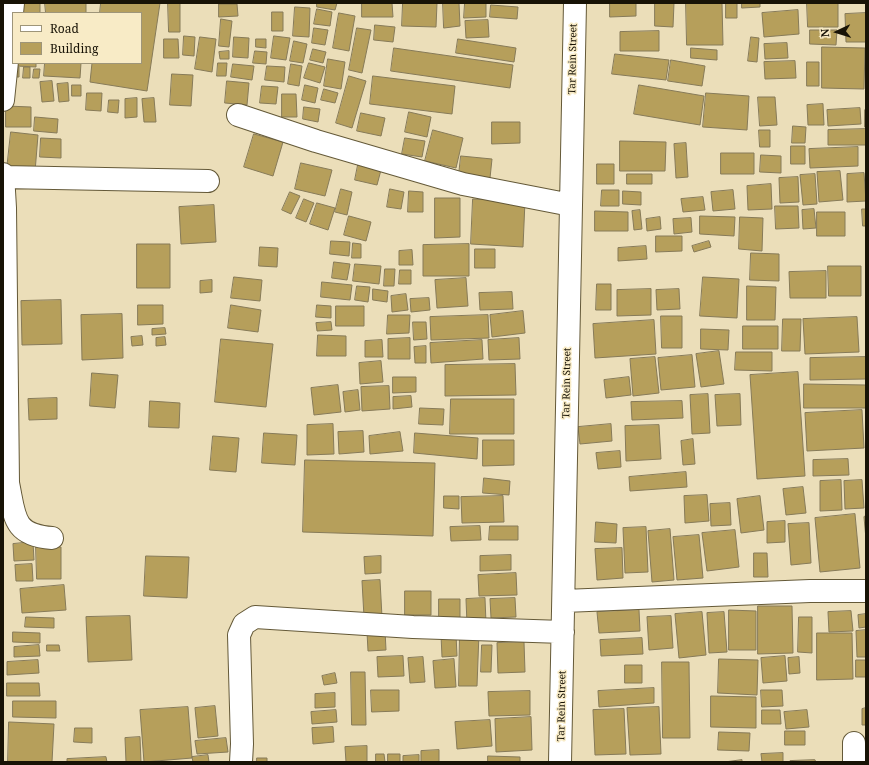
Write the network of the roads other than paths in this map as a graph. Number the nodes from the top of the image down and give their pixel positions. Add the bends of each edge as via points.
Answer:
1 (574, 3) edge
2 (12, 13) edge
3 (3, 100) edge
4 (238, 115) dead end
5 (3, 176) edge
6 (208, 181) dead end
7 (571, 204) junction
8 (52, 538) dead end
9 (866, 591) edge
10 (564, 601) junction
11 (563, 632) junction
12 (241, 762) edge
13 (560, 762) edge

1 - 7 street, Tar Rein Street
2 - 3 street
4 - 7 street via 463,184
5 - 6 street
5 - 8 street via 8,482 15,519 22,529 34,537
7 - 10 street, Tar Rein Street
9 - 10 street
10 - 11 street, Tar Rein Street
11 - 12 street via 413,627 255,617 244,624 239,635
11 - 13 street, Tar Rein Street

